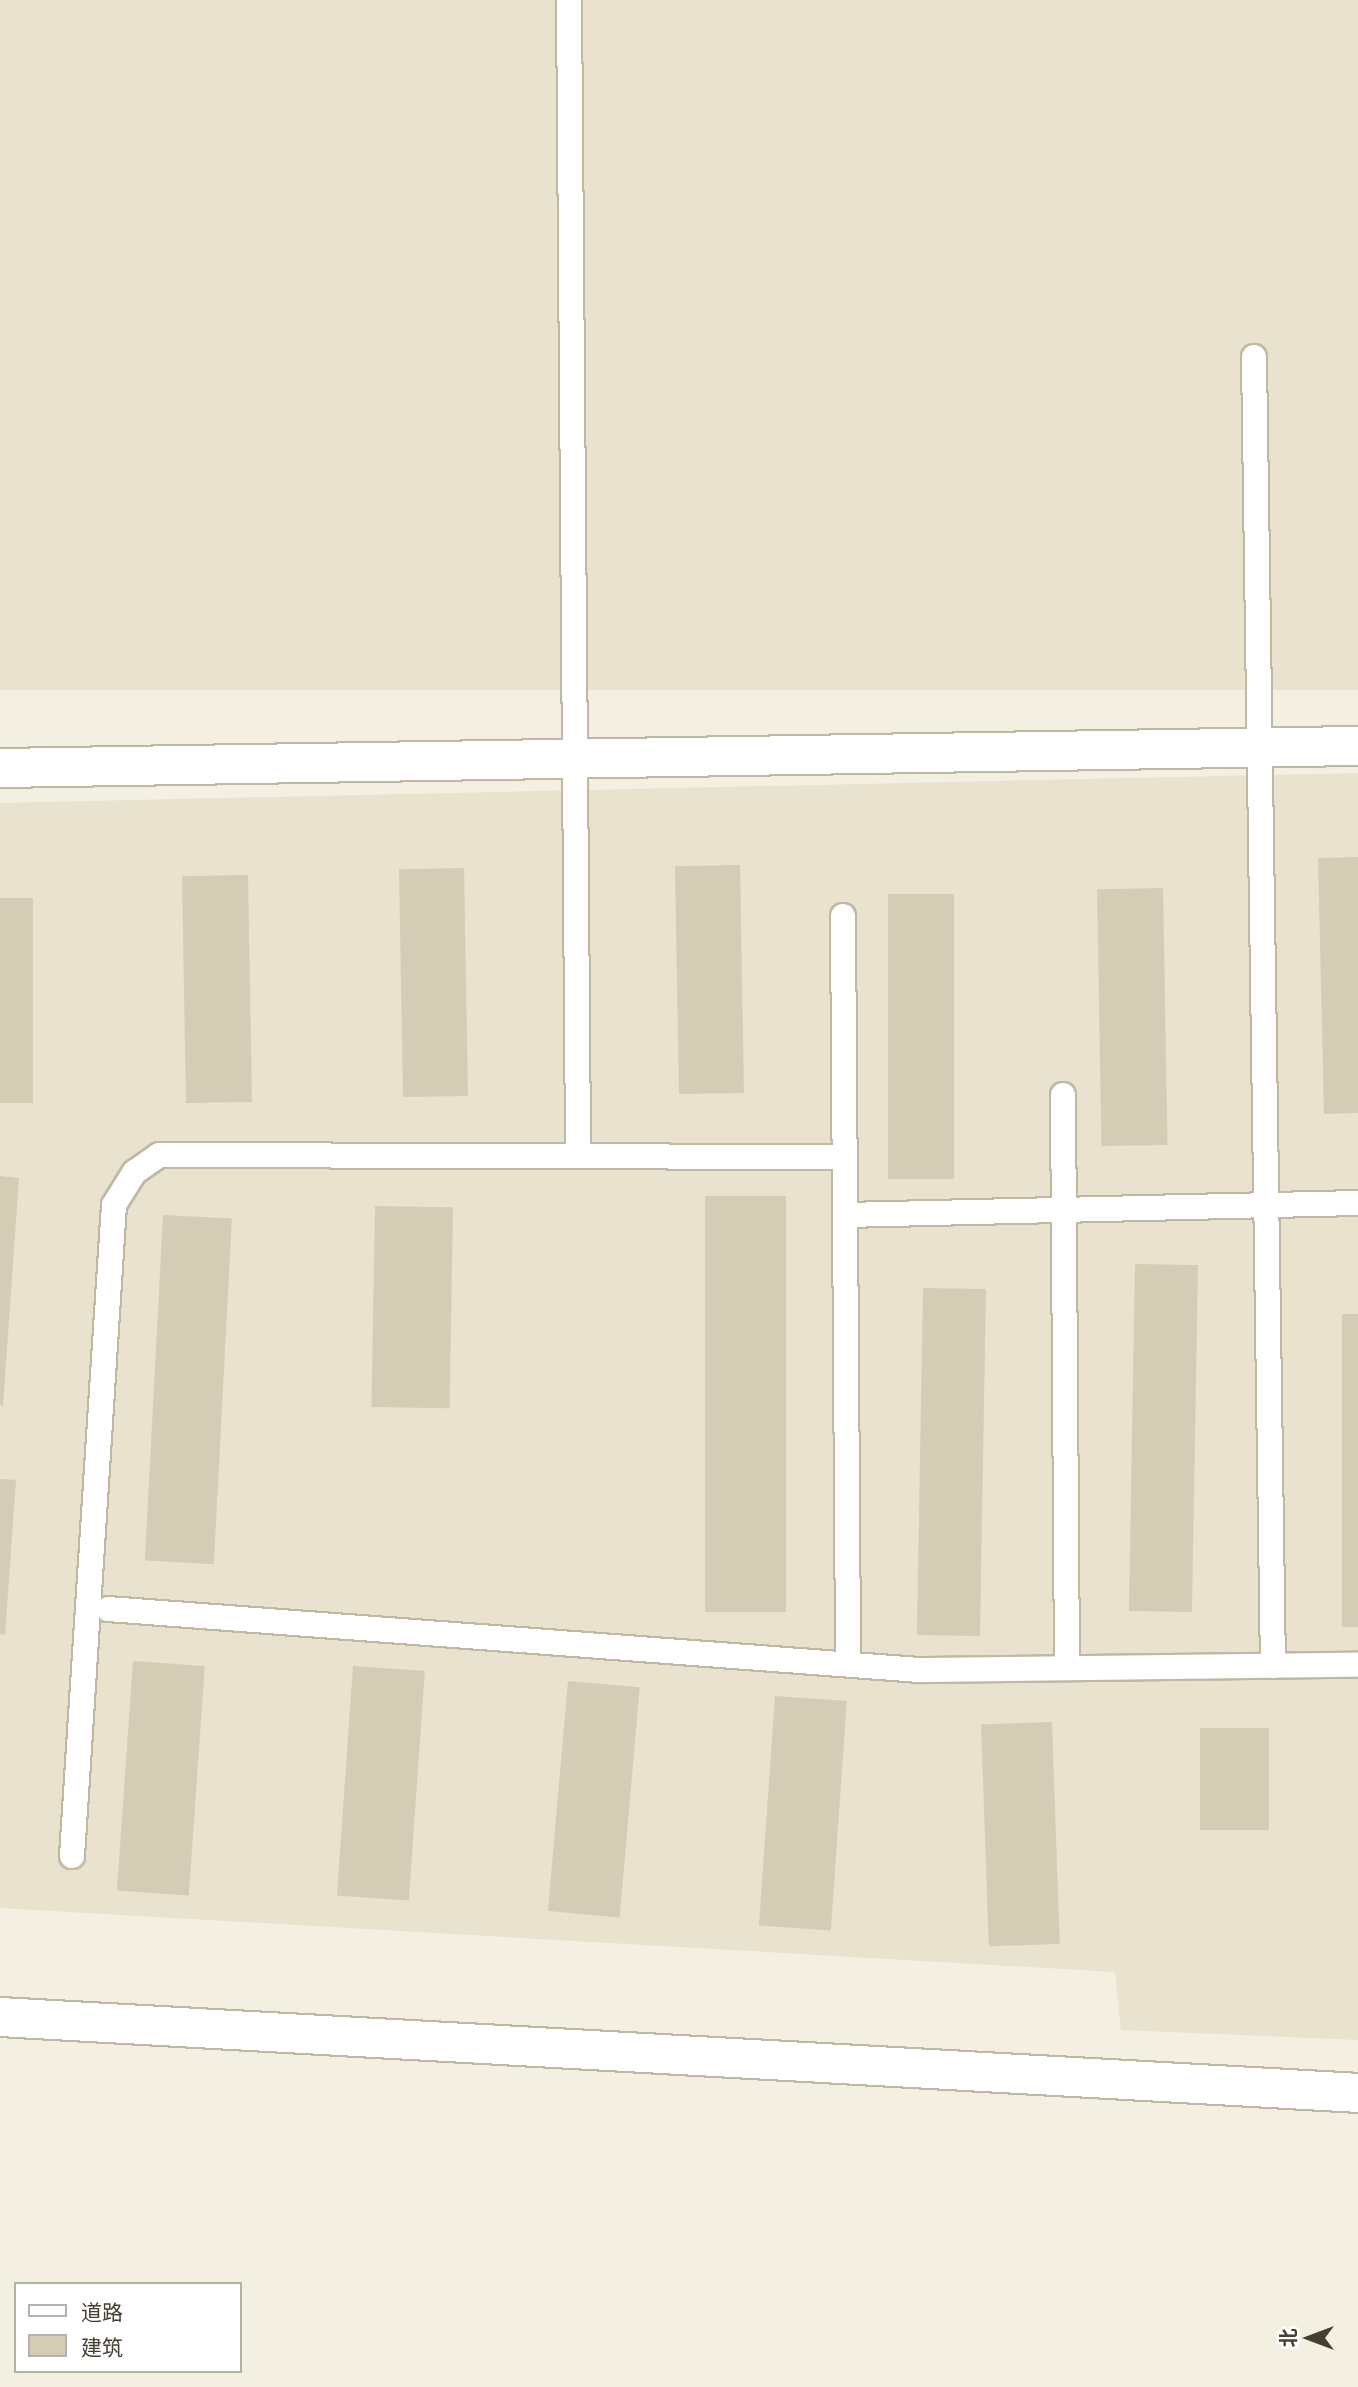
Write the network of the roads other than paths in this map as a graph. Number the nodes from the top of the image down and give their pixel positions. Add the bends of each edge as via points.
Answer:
1 (569, 0) edge
2 (1254, 357) dead end
3 (1358, 746) edge
4 (0, 768) edge
5 (843, 916) dead end
6 (1063, 1095) dead end
7 (578, 1156) junction
8 (845, 1157) dead end
9 (1358, 1203) edge
10 (845, 1215) junction
11 (108, 1609) dead end
12 (848, 1657) dead end
13 (1358, 1665) edge
14 (1273, 1666) junction
15 (1067, 1668) junction
16 (72, 1856) dead end
17 (0, 2017) edge
18 (1358, 2093) edge

1 - 7 lane
2 - 14 lane
3 - 4 street
5 - 10 lane
6 - 15 lane
7 - 8 lane
7 - 16 lane via 159,1155 135,1172 114,1205
9 - 10 lane
10 - 12 lane
11 - 15 lane via 919,1670
13 - 14 lane
14 - 15 lane
17 - 18 street

